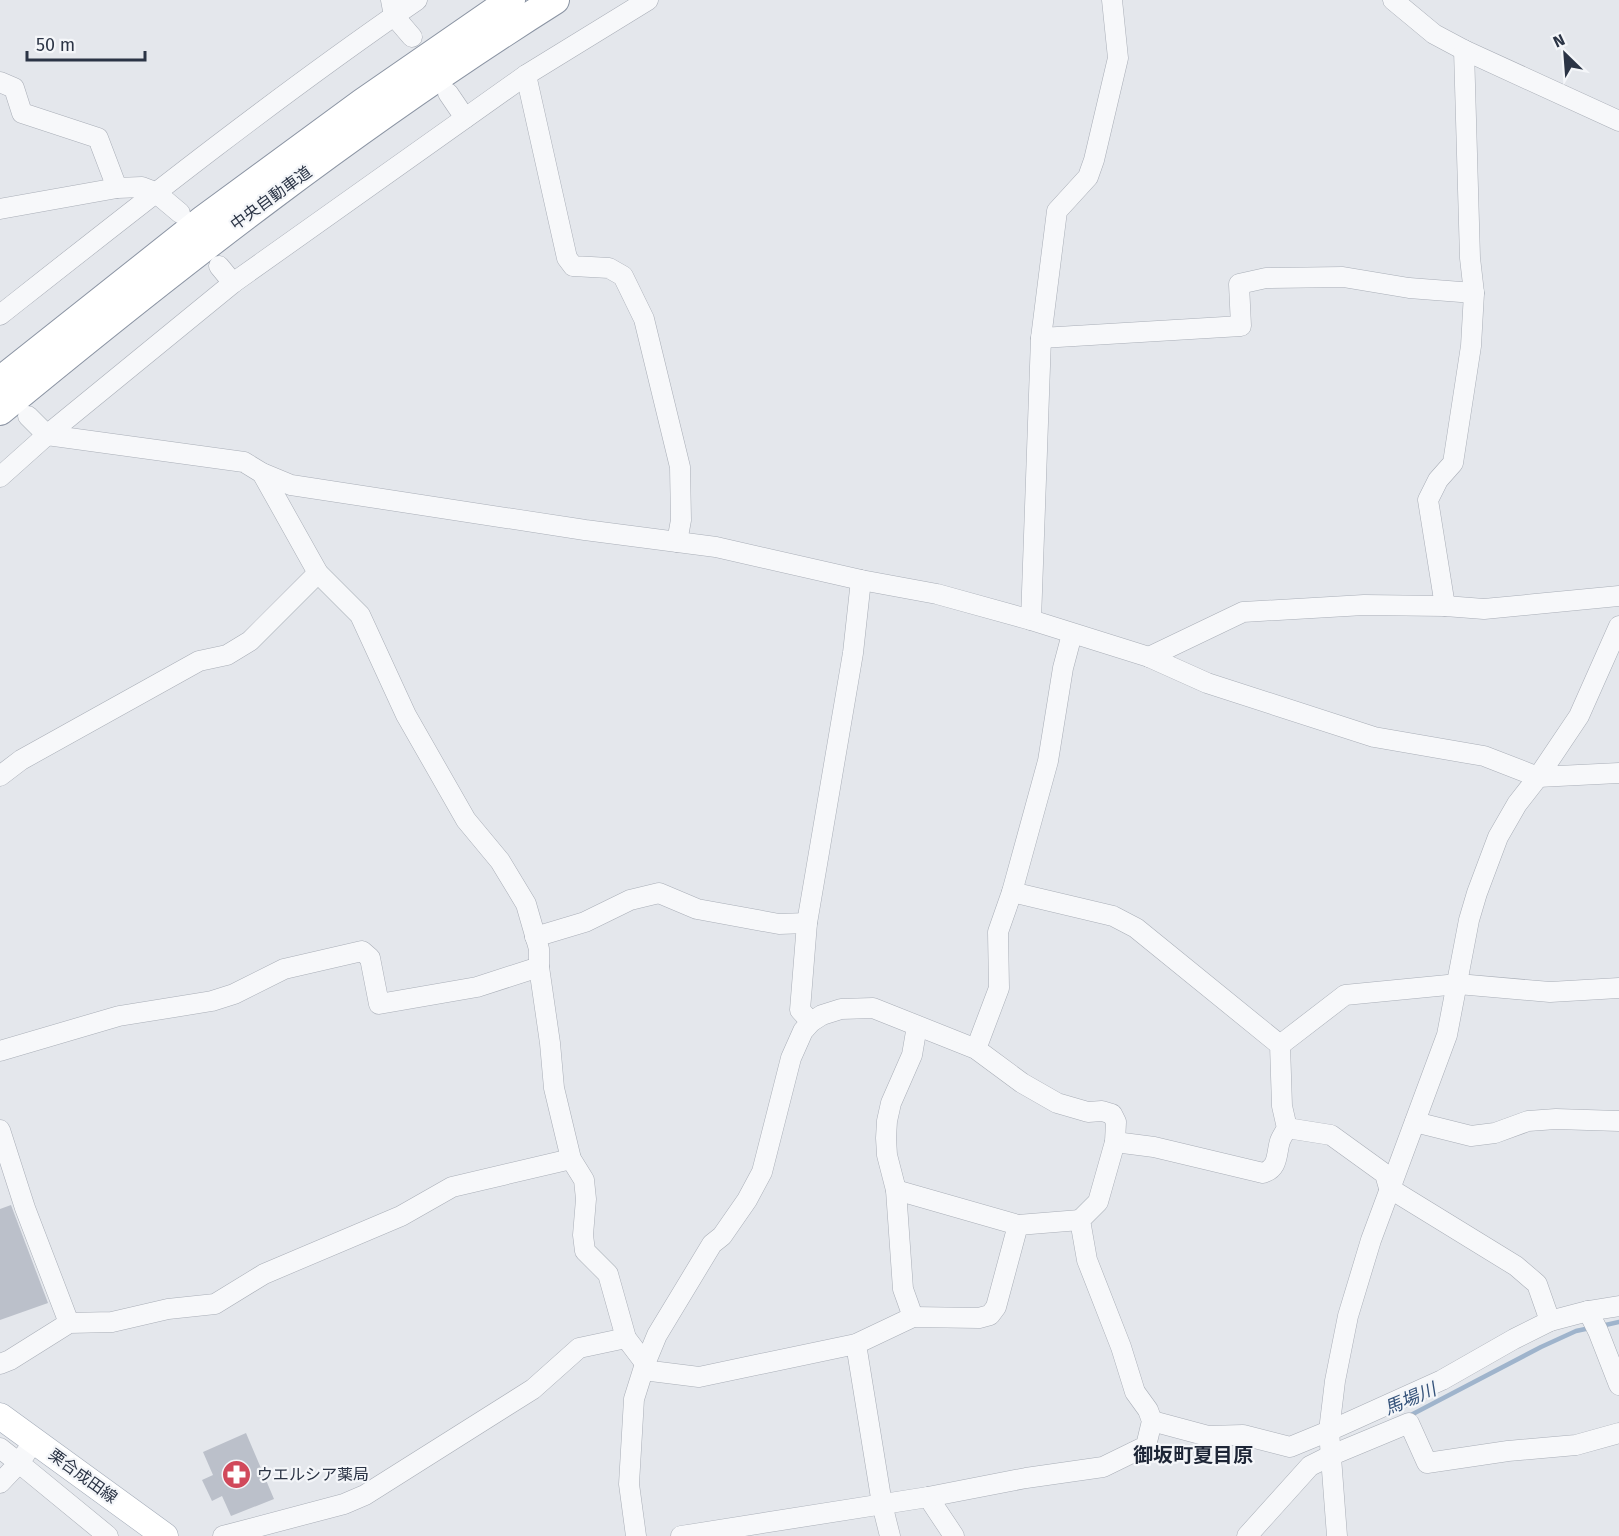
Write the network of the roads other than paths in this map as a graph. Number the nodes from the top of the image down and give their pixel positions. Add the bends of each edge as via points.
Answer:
1 (417, 0) edge
2 (512, 0) edge
3 (555, 0) edge
4 (648, 0) edge
5 (1112, 0) edge
6 (1393, 0) edge
7 (392, 8) edge
8 (412, 38) dead end
9 (1464, 50) junction
10 (526, 75) junction
11 (0, 82) edge
12 (448, 93) dead end
13 (465, 118) junction
14 (1619, 121) edge
15 (117, 188) junction
16 (155, 192) junction
17 (0, 209) edge
18 (180, 213) dead end
19 (219, 266) dead end
20 (233, 283) junction
21 (1474, 293) junction
22 (0, 315) edge
23 (1041, 338) junction
24 (0, 381) edge
25 (14, 414) edge
26 (47, 435) junction
27 (262, 473) junction
28 (0, 477) edge
29 (677, 542) junction
30 (318, 573) junction
31 (861, 580) junction
32 (1619, 596) edge
33 (1445, 606) junction
34 (1031, 620) junction
35 (1619, 626) edge
36 (1072, 634) junction
37 (1149, 657) junction
38 (1619, 773) edge
39 (0, 776) edge
40 (1538, 777) junction
41 (1012, 892) junction
42 (807, 923) junction
43 (535, 937) junction
44 (539, 967) junction
45 (1458, 984) junction
46 (1619, 988) edge
47 (811, 1022) junction
48 (917, 1026) junction
49 (1280, 1045) junction
50 (976, 1049) junction
51 (0, 1051) edge
52 (1619, 1121) edge
53 (1415, 1122) junction
54 (1287, 1128) junction
55 (0, 1130) edge
56 (1116, 1142) junction
57 (571, 1159) junction
58 (1389, 1188) junction
59 (896, 1190) junction
60 (1080, 1220) junction
61 (1018, 1225) junction
62 (1619, 1306) edge
63 (913, 1317) junction
64 (1592, 1319) junction
65 (1550, 1321) junction
66 (69, 1323) junction
67 (626, 1338) junction
68 (856, 1344) junction
69 (0, 1364) edge
70 (645, 1364) junction
71 (1619, 1385) edge
72 (0, 1416) edge
73 (1152, 1421) junction
74 (1619, 1433) edge
75 (34, 1441) junction
76 (1331, 1443) junction
77 (0, 1448) edge
78 (19, 1463) junction
79 (0, 1483) edge
80 (928, 1497) junction
81 (882, 1504) junction
82 (108, 1536) edge
83 (165, 1536) edge
84 (223, 1536) edge
85 (636, 1536) edge
86 (681, 1536) edge
87 (890, 1536) edge
88 (954, 1536) edge
89 (1247, 1536) edge
90 (1337, 1536) edge

1 - 7 street
2 - 24 highway, 中央自動車道 via 204,219
3 - 25 highway, 中央自動車道 via 375,121 236,224
4 - 10 street
5 - 23 street via 1118,58 1088,177 1057,211
6 - 9 street via 1434,34
7 - 8 street
7 - 16 street
9 - 14 street
9 - 21 street
10 - 13 street
10 - 29 street via 567,258 573,266 609,268 623,276 644,319 680,467 681,520
11 - 15 street via 15,88 22,113 98,138
12 - 13 street
13 - 20 street
15 - 16 street via 142,187
15 - 17 street
16 - 18 street
16 - 22 street
19 - 20 street
20 - 26 street
21 - 23 street via 1343,278 1266,278 1239,284 1241,326
21 - 33 street via 1471,345 1453,463 1428,500
23 - 34 street
25 - 26 street
26 - 27 street via 244,462
26 - 28 street
27 - 29 street via 291,485
27 - 30 street
29 - 31 street
30 - 39 street via 250,641 227,655 199,661 21,760
30 - 43 street via 360,615 406,715 466,820 500,861 526,904
31 - 34 street via 937,594
31 - 42 street via 853,653
32 - 33 street via 1484,609
33 - 37 street via 1364,605 1243,612
34 - 36 street
35 - 40 street via 1579,716
36 - 37 street
36 - 41 street via 1048,761
37 - 40 street via 1207,683 1353,731 1484,756
38 - 40 street
40 - 45 street via 1516,804 1486,868 1469,920
41 - 49 street via 1113,916 1136,928
41 - 50 street via 998,933 999,988
42 - 43 street via 779,924 697,909 659,893 630,900 585,922
42 - 47 street via 800,1010
43 - 44 street
44 - 51 street via 477,987 379,1004 370,958 362,951 284,969 212,1001 119,1016
44 - 57 street via 554,1088
45 - 46 street via 1550,992
45 - 49 street via 1345,995
45 - 53 street via 1447,1035
47 - 48 street via 841,1009 862,1007
47 - 70 street via 791,1058 762,1172 747,1200 712,1244 657,1335
48 - 50 street
48 - 59 street via 912,1055 887,1121 887,1155
49 - 54 street via 1282,1106
50 - 56 street via 1022,1083 1058,1103 1112,1114
52 - 53 street via 1528,1121 1495,1133 1471,1136
53 - 58 street
54 - 56 street via 1275,1166 1263,1173
54 - 58 street via 1331,1135 1384,1174
55 - 66 street
56 - 60 street via 1098,1202
57 - 66 street via 452,1187 401,1216 264,1274 215,1304 168,1309 112,1322
57 - 67 street via 584,1180 585,1251 608,1274
58 - 65 street via 1516,1266 1537,1284
58 - 76 street via 1348,1316 1335,1381
59 - 61 street
59 - 63 street via 903,1289
60 - 61 street
60 - 73 street via 1086,1260 1135,1392
61 - 63 street via 996,1307 990,1315
62 - 64 street
63 - 68 street
64 - 65 street
64 - 71 street
65 - 76 street
66 - 69 street
67 - 70 street
67 - 84 street via 579,1348 533,1389 365,1495 345,1504
68 - 70 street via 699,1377 651,1371
68 - 81 street
70 - 85 street via 634,1399 628,1484
72 - 75 main road, 栗合成田線
73 - 76 street via 1208,1436 1244,1434 1290,1446
73 - 80 street via 1146,1446 1103,1467
74 - 76 street via 1576,1445 1427,1463 1409,1423
75 - 78 street
75 - 83 main road, 栗合成田線
76 - 89 street
76 - 90 street
77 - 78 street
78 - 79 street
78 - 82 street
80 - 81 street
80 - 88 street
81 - 86 street
81 - 87 street

